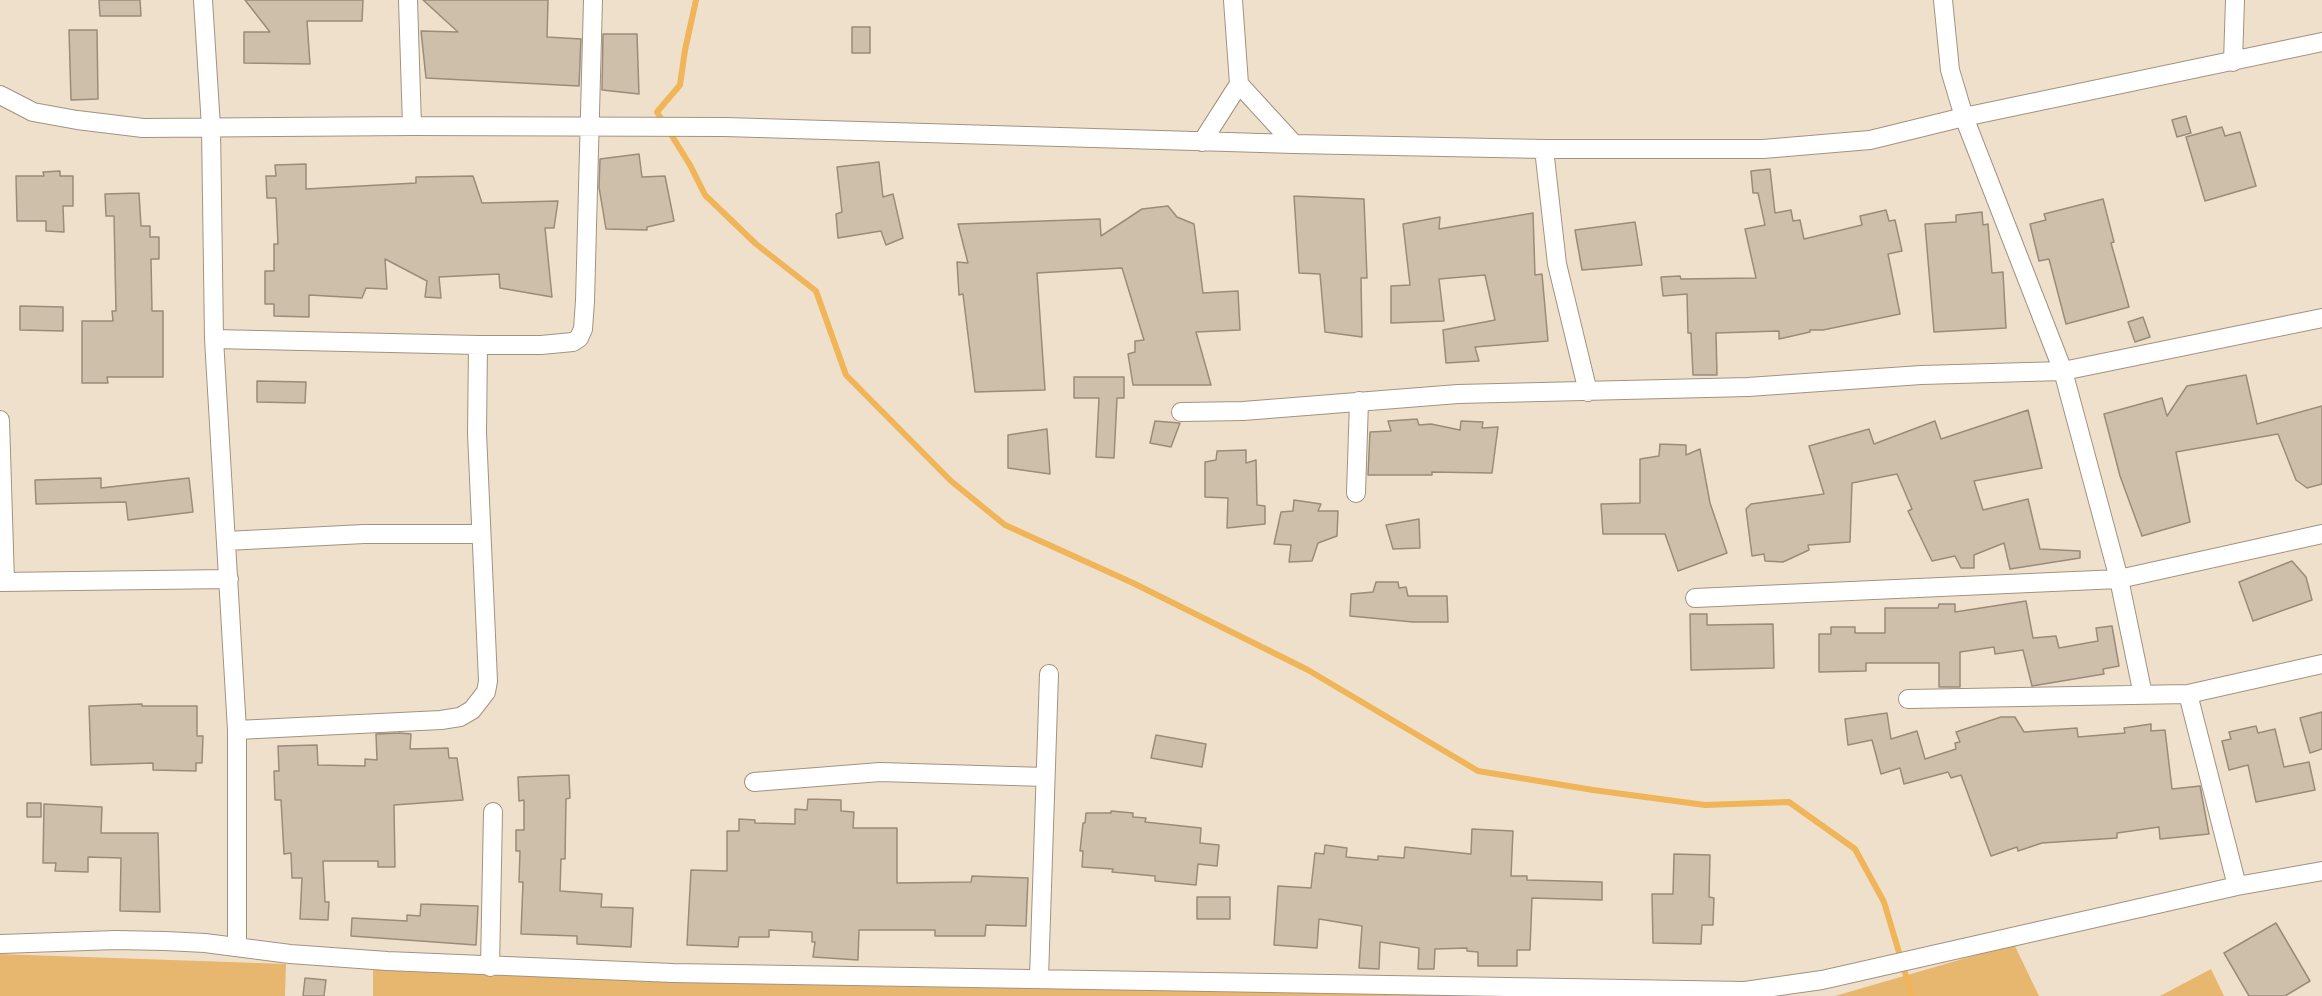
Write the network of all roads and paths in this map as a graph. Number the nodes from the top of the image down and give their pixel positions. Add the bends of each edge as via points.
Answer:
1 (203, 0) edge
2 (408, 0) edge
3 (593, 0) edge
4 (1233, 0) edge
5 (1942, 0) edge
6 (2235, 0) edge
7 (2322, 42) edge
8 (2233, 62) junction
9 (1239, 84) junction
10 (0, 95) edge
11 (1964, 117) junction
12 (412, 126) junction
13 (211, 127) junction
14 (591, 128) junction
15 (1202, 142) junction
16 (1294, 144) junction
17 (1544, 149) junction
18 (2322, 318) edge
19 (214, 339) junction
20 (478, 345) junction
21 (2063, 371) junction
22 (1588, 392) junction
23 (1359, 401) junction
24 (1180, 412) dead end
25 (0, 420) edge
26 (1356, 493) dead end
27 (481, 534) junction
28 (2322, 534) edge
29 (226, 541) junction
30 (229, 579) junction
31 (2119, 579) junction
32 (2, 582) edge
33 (1695, 598) dead end
34 (2322, 664) edge
35 (1049, 674) dead end
36 (2188, 694) junction
37 (2143, 695) junction
38 (1908, 699) dead end
39 (237, 730) junction
40 (1045, 777) junction
41 (754, 782) dead end
42 (493, 812) dead end
43 (2320, 876) edge
44 (2237, 886) junction
45 (0, 944) edge
46 (237, 947) junction
47 (490, 966) junction
48 (1039, 978) junction

1 - 13 street
2 - 12 street
3 - 14 street
4 - 9 street
5 - 11 street via 1950,70
6 - 8 street
7 - 8 street
8 - 11 street
9 - 15 street
9 - 16 street
10 - 13 street via 33,112 77,120 143,128
11 - 17 street via 1870,140 1822,145 1763,149
11 - 21 street
12 - 13 street
12 - 14 street
13 - 19 street
14 - 15 street
14 - 20 street via 585,301 579,338 541,345
15 - 16 street
16 - 17 street
17 - 22 street via 1557,264
18 - 21 street
19 - 20 street
19 - 29 street
20 - 27 street
21 - 22 street
21 - 31 street
22 - 23 street via 1458,394
23 - 24 street
23 - 26 street
25 - 32 street
27 - 29 street via 363,534
27 - 39 street via 488,681 486,692 472,710 441,720
28 - 31 street
29 - 30 street
30 - 32 street
30 - 39 street
31 - 33 street
31 - 37 street
34 - 36 street
35 - 40 street
36 - 37 street
36 - 44 street
37 - 38 street
39 - 46 street
40 - 41 street via 880,772
40 - 48 street
42 - 47 street
43 - 44 street
44 - 48 street via 1880,968 1745,991
45 - 46 street via 116,940
46 - 47 street via 290,954
47 - 48 street

